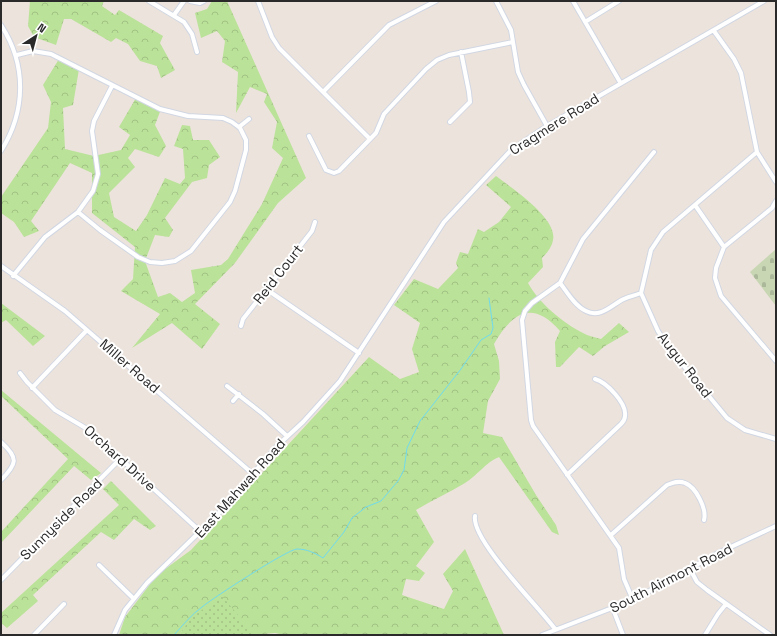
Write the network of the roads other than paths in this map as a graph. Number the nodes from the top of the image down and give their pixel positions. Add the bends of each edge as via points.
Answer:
1 (150, 1) edge
2 (184, 1) edge
3 (190, 1) edge
4 (204, 1) edge
5 (258, 1) edge
6 (436, 1) edge
7 (496, 1) edge
8 (573, 1) edge
9 (620, 1) edge
10 (764, 1) edge
11 (426, 3) edge
12 (174, 15) junction
13 (585, 22) junction
14 (1, 25) edge
15 (714, 30) junction
16 (513, 42) junction
17 (197, 52) dead end
18 (461, 52) junction
19 (17, 55) junction
20 (620, 82) junction
21 (112, 86) junction
22 (323, 92) junction
23 (249, 118) dead end
24 (450, 122) dead end
25 (547, 126) junction
26 (239, 127) junction
27 (309, 136) dead end
28 (370, 139) junction
29 (1, 151) edge
30 (654, 152) dead end
31 (757, 152) junction
32 (776, 182) edge
33 (776, 201) edge
34 (695, 205) junction
35 (78, 212) junction
36 (315, 222) dead end
37 (724, 248) junction
38 (1, 266) edge
39 (13, 276) junction
40 (560, 283) junction
41 (266, 289) junction
42 (641, 293) junction
43 (242, 326) dead end
44 (87, 330) junction
45 (365, 341) joint
46 (359, 353) junction
47 (776, 361) edge
48 (20, 373) dead end
49 (595, 379) dead end
50 (227, 386) dead end
51 (32, 388) junction
52 (238, 394) junction
53 (233, 401) dead end
54 (287, 436) junction
55 (776, 439) edge
56 (1, 442) edge
57 (121, 458) junction
58 (253, 474) junction
59 (567, 475) junction
60 (1, 480) edge
61 (475, 516) dead end
62 (704, 520) dead end
63 (776, 526) edge
64 (202, 532) junction
65 (611, 535) junction
66 (99, 564) dead end
67 (690, 568) junction
68 (1, 580) edge
69 (133, 598) junction
70 (633, 600) junction
71 (64, 604) dead end
72 (726, 604) junction
73 (613, 609) junction
74 (555, 629) junction
75 (34, 635) edge
76 (114, 635) edge
77 (542, 635) edge
78 (623, 635) edge
79 (705, 635) edge
80 (770, 635) edge

1 - 12 street
2 - 12 street
3 - 4 street
5 - 22 street via 279,48
6 - 11 street
7 - 16 street via 506,18
8 - 13 street
9 - 13 street
10 - 15 street, Cragmere Road
11 - 22 street via 389,25
12 - 17 street via 189,28
13 - 20 street
14 - 19 street
15 - 20 street, Cragmere Road
15 - 31 street via 741,73
16 - 18 street
16 - 25 street via 518,72
18 - 24 street via 470,102
18 - 28 street via 437,60 426,69 384,114 376,133
19 - 21 street via 33,51 51,54
19 - 29 street via 20,75 17,111 13,128
20 - 25 street, Cragmere Road
21 - 26 street via 168,112 223,118
21 - 35 street via 96,115 93,126 97,180 93,191
22 - 28 street
23 - 26 street
25 - 45 street, Cragmere Road via 511,150 444,222
26 - 35 street via 244,135 246,150 233,196 195,246 180,258 162,263 144,260 117,243
27 - 28 street via 326,170 334,173
30 - 40 street via 583,239
31 - 32 street
31 - 34 street
33 - 37 street via 772,208
34 - 37 street
34 - 42 street via 663,232 652,250
35 - 39 street via 45,237
36 - 41 street, Reid Court via 312,231
37 - 47 street via 715,278 721,296
38 - 39 street, Miller Road
39 - 44 street, Miller Road via 56,304
40 - 42 street via 578,305 591,313 610,309 620,301
40 - 59 street via 532,303 525,310 522,320 531,420
41 - 43 street, Reid Court via 243,319
41 - 46 street
42 - 55 street, Augur Road via 669,348 727,418 745,430
44 - 51 street
44 - 58 street, Miller Road
45 - 46 street, East Mahwah Road
46 - 54 street, East Mahwah Road via 331,392
48 - 51 street, Orchard Drive
49 - 59 street via 603,381 608,386 624,406 626,416 622,424
50 - 52 street
51 - 57 street, Orchard Drive via 55,410 84,426
52 - 53 street
52 - 54 street
54 - 58 street, East Mahwah Road
56 - 60 street via 10,450 14,460 11,470
57 - 64 street, Orchard Drive
57 - 68 street, Sunnyside Road
58 - 64 street, East Mahwah Road
59 - 65 street
61 - 74 street via 474,521 480,535
62 - 65 street via 704,508 692,488 676,481 666,485
63 - 67 street, South Airmont Road
64 - 69 street, East Mahwah Road
65 - 70 street via 619,548 624,579
66 - 69 street
67 - 70 street, South Airmont Road
67 - 72 street via 698,582
69 - 76 street, East Mahwah Road
70 - 73 street, South Airmont Road
71 - 75 street
72 - 79 street
72 - 80 street
73 - 74 street, South Airmont Road
73 - 78 street
74 - 77 street, South Airmont Road

